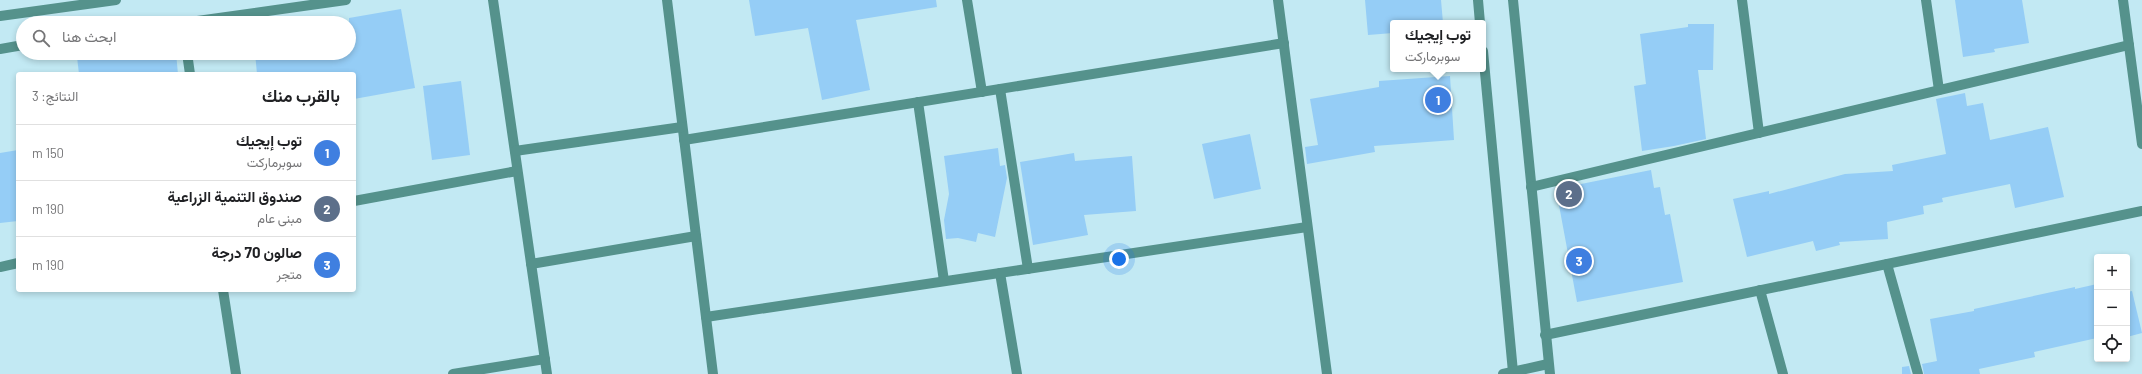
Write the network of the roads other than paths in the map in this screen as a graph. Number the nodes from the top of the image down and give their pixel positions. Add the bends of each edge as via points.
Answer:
1 (116, 0) edge
2 (346, 0) edge
3 (493, 0) edge
4 (666, 0) edge
5 (967, 0) edge
6 (1278, 0) edge
7 (1478, 0) edge
8 (1513, 0) edge
9 (1742, 0) edge
10 (1926, 0) edge
11 (2123, 0) edge
12 (69, 3) edge
13 (0, 16) edge
14 (233, 16) edge
15 (1480, 20) edge
16 (1284, 43) junction
17 (2129, 45) junction
18 (16, 46) edge
19 (0, 49) edge
20 (187, 60) edge
21 (190, 72) edge
22 (1485, 72) edge
23 (1000, 89) junction
24 (1939, 90) junction
25 (982, 92) junction
26 (918, 102) junction
27 (682, 127) junction
28 (1759, 133) junction
29 (684, 140) junction
30 (2142, 144) edge
31 (515, 151) junction
32 (517, 171) junction
33 (1531, 187) junction
34 (356, 201) edge
35 (2142, 211) edge
36 (1307, 227) junction
37 (696, 236) junction
38 (16, 263) edge
39 (531, 264) junction
40 (1887, 264) junction
41 (0, 267) edge
42 (1028, 268) junction
43 (1000, 273) junction
44 (944, 281) junction
45 (1760, 290) junction
46 (223, 292) edge
47 (706, 317) junction
48 (1545, 335) junction
49 (545, 359) junction
50 (1549, 369) edge
51 (1513, 372) junction
52 (236, 374) edge
53 (453, 374) edge
54 (547, 374) edge
55 (713, 374) edge
56 (1017, 374) edge
57 (1326, 374) edge
58 (1503, 374) edge
59 (1783, 374) edge
60 (1918, 374) edge

1 - 12 street
2 - 14 street
3 - 31 street
4 - 27 street
5 - 25 street
6 - 16 street
7 - 15 street
8 - 33 street
9 - 28 street
10 - 24 street
11 - 17 street
12 - 13 street
16 - 23 street
16 - 36 street
17 - 24 street
17 - 30 street
18 - 19 street
20 - 21 street
22 - 51 street
23 - 25 street
23 - 42 street
24 - 28 street
25 - 26 street
26 - 29 street
26 - 44 street
27 - 29 street
27 - 31 street
28 - 33 street
29 - 37 street
31 - 32 street
32 - 34 street
32 - 39 street
33 - 48 street
35 - 40 street
36 - 42 street
36 - 57 street
37 - 39 street
37 - 47 street
38 - 41 street
39 - 49 street
40 - 45 street
40 - 60 street
42 - 43 street
43 - 44 street
43 - 56 street
44 - 47 street
45 - 48 street
45 - 59 street
46 - 52 street
47 - 55 street
48 - 50 street
49 - 53 street
49 - 54 street
50 - 51 street
51 - 58 street

